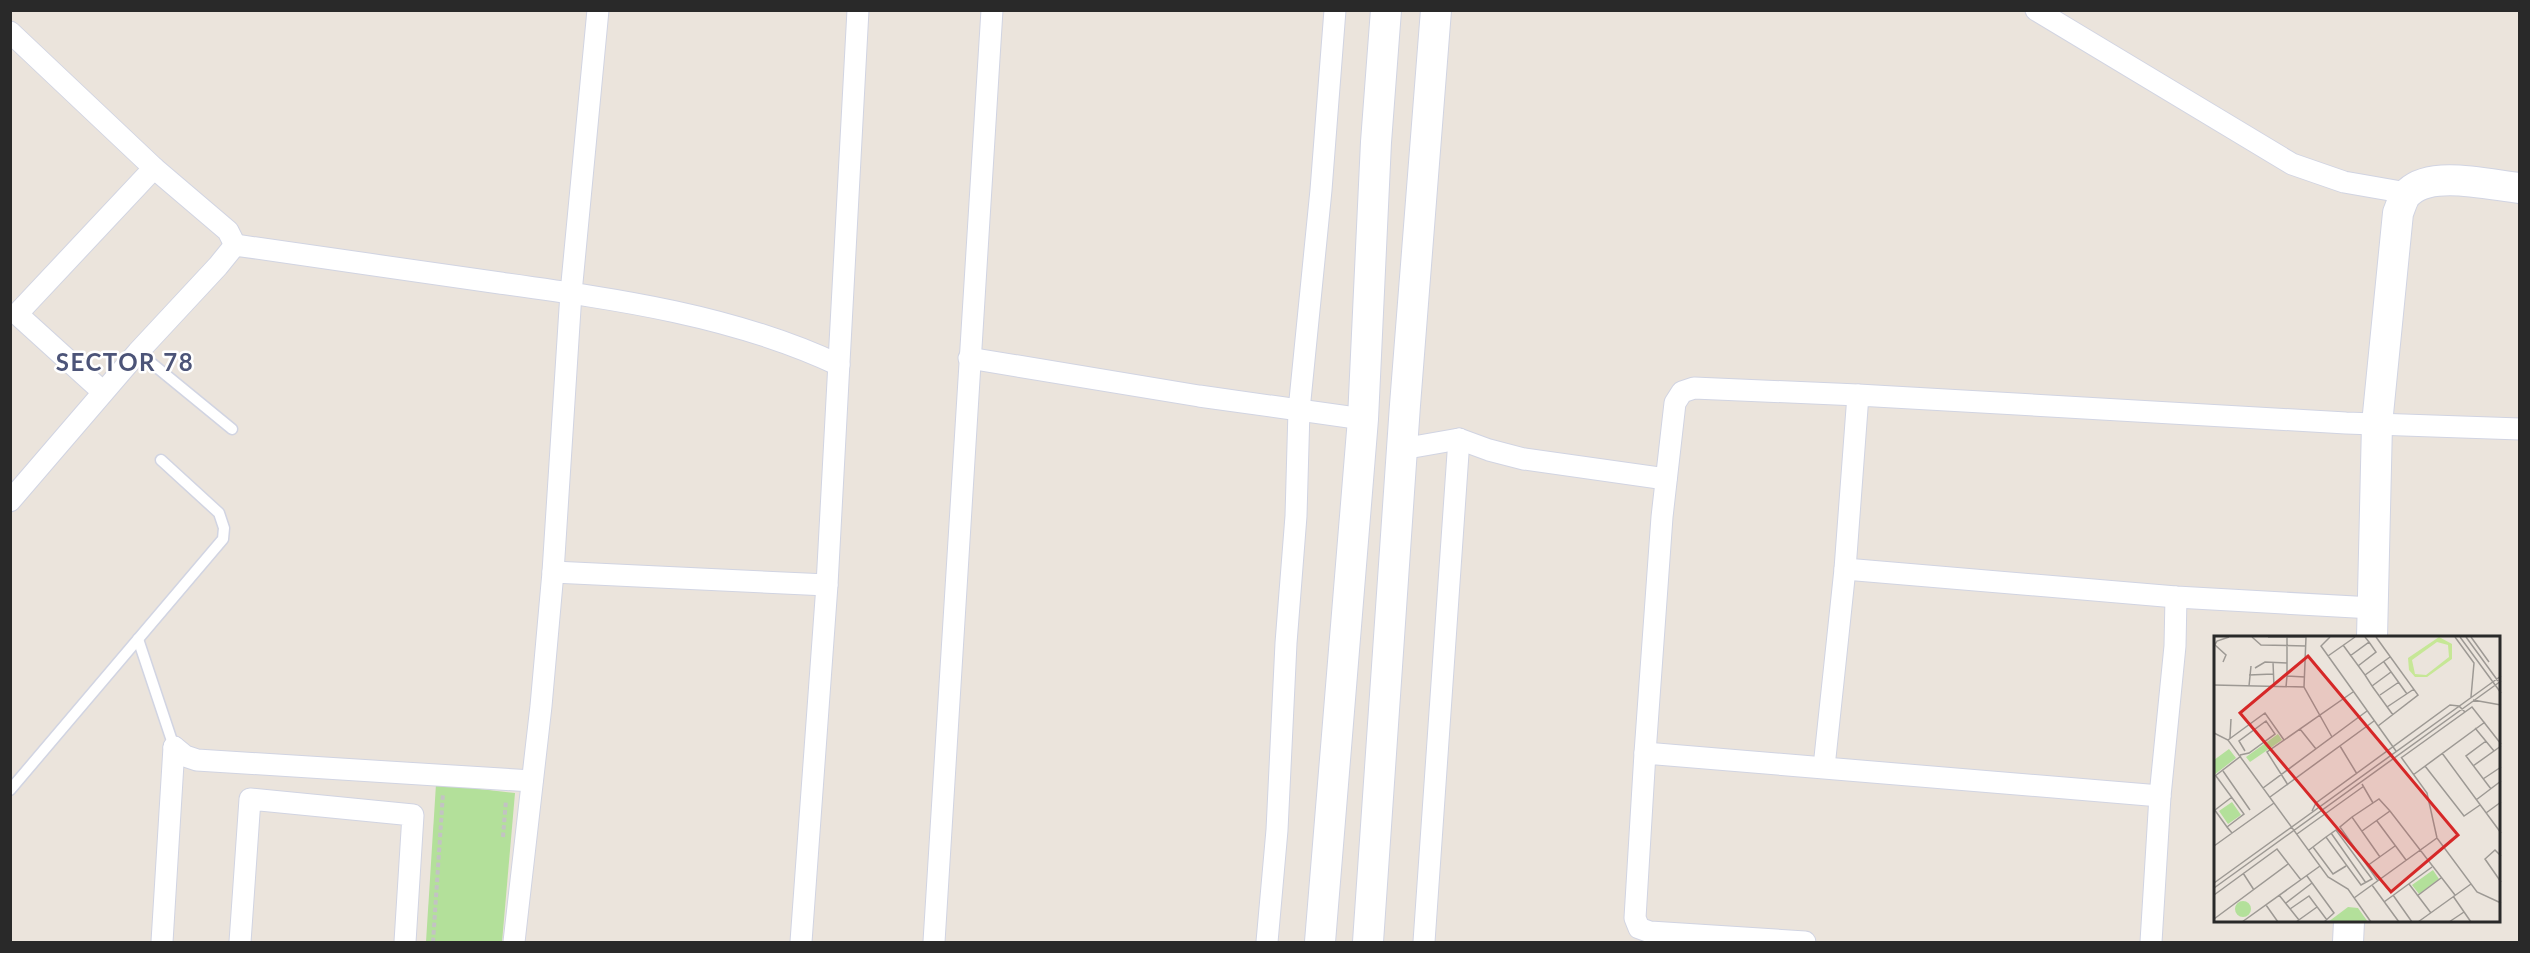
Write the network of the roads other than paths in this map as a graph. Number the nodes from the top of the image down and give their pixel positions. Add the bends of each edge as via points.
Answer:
1 (598, 10) edge
2 (858, 10) edge
3 (992, 10) edge
4 (1335, 10) edge
5 (1386, 10) edge
6 (1436, 10) edge
7 (2036, 10) edge
8 (10, 32) edge
9 (154, 168) junction
10 (2520, 188) edge
11 (2407, 193) junction
12 (235, 245) junction
13 (571, 293) junction
14 (14, 312) edge
15 (138, 352) junction
16 (969, 357) junction
17 (839, 364) junction
18 (103, 392) junction
19 (1858, 395) junction
20 (1299, 410) junction
21 (1363, 419) junction
22 (2377, 424) junction
23 (232, 429) dead end
24 (2520, 429) edge
25 (1459, 439) junction
26 (1402, 449) junction
27 (161, 460) dead end
28 (1666, 480) junction
29 (12, 496) edge
30 (1845, 569) junction
31 (553, 572) junction
32 (827, 585) junction
33 (2176, 597) junction
34 (2373, 608) junction
35 (2372, 636) edge
36 (138, 639) junction
37 (174, 747) junction
38 (1646, 753) junction
39 (1824, 767) junction
40 (532, 781) junction
41 (10, 790) edge
42 (2160, 796) junction
43 (2349, 923) edge
44 (162, 942) edge
45 (240, 942) edge
46 (405, 942) edge
47 (514, 942) edge
48 (801, 942) edge
49 (934, 942) edge
50 (1267, 942) edge
51 (1320, 942) edge
52 (1368, 942) edge
53 (1424, 942) edge
54 (1805, 942) edge
55 (2151, 942) edge
56 (2348, 942) edge

1 - 13 street
2 - 17 street
3 - 16 street
4 - 20 street
5 - 21 main road
6 - 26 main road
7 - 11 street via 2292,164 2344,182
8 - 9 street
9 - 12 street via 228,231
9 - 14 street
10 - 11 main road via 2440,180 2421,184
11 - 22 main road via 2398,213
12 - 13 street
12 - 15 street
13 - 17 street via 645,305 757,332
13 - 31 street
14 - 18 street
15 - 18 street
15 - 23 lane
16 - 20 street
16 - 49 street
17 - 32 street
18 - 29 street
19 - 22 street
19 - 28 street via 1694,388 1682,392 1675,403
19 - 30 street
20 - 21 street
20 - 50 street via 1296,516
21 - 51 main road
22 - 24 street
22 - 34 main road
25 - 26 street
25 - 28 street via 1524,459
25 - 53 street
26 - 52 main road
27 - 36 lane via 219,513 223,539
28 - 38 street
30 - 33 street
30 - 39 street
31 - 32 street
31 - 40 street
32 - 48 street
33 - 34 street
33 - 42 street
34 - 35 main road
36 - 37 lane
36 - 41 lane
37 - 40 street via 197,760
37 - 44 street
38 - 39 street
38 - 54 street via 1635,918 1639,927 1650,932
39 - 42 street
40 - 47 street
42 - 55 street
43 - 56 main road
45 - 46 street via 250,799 413,815

